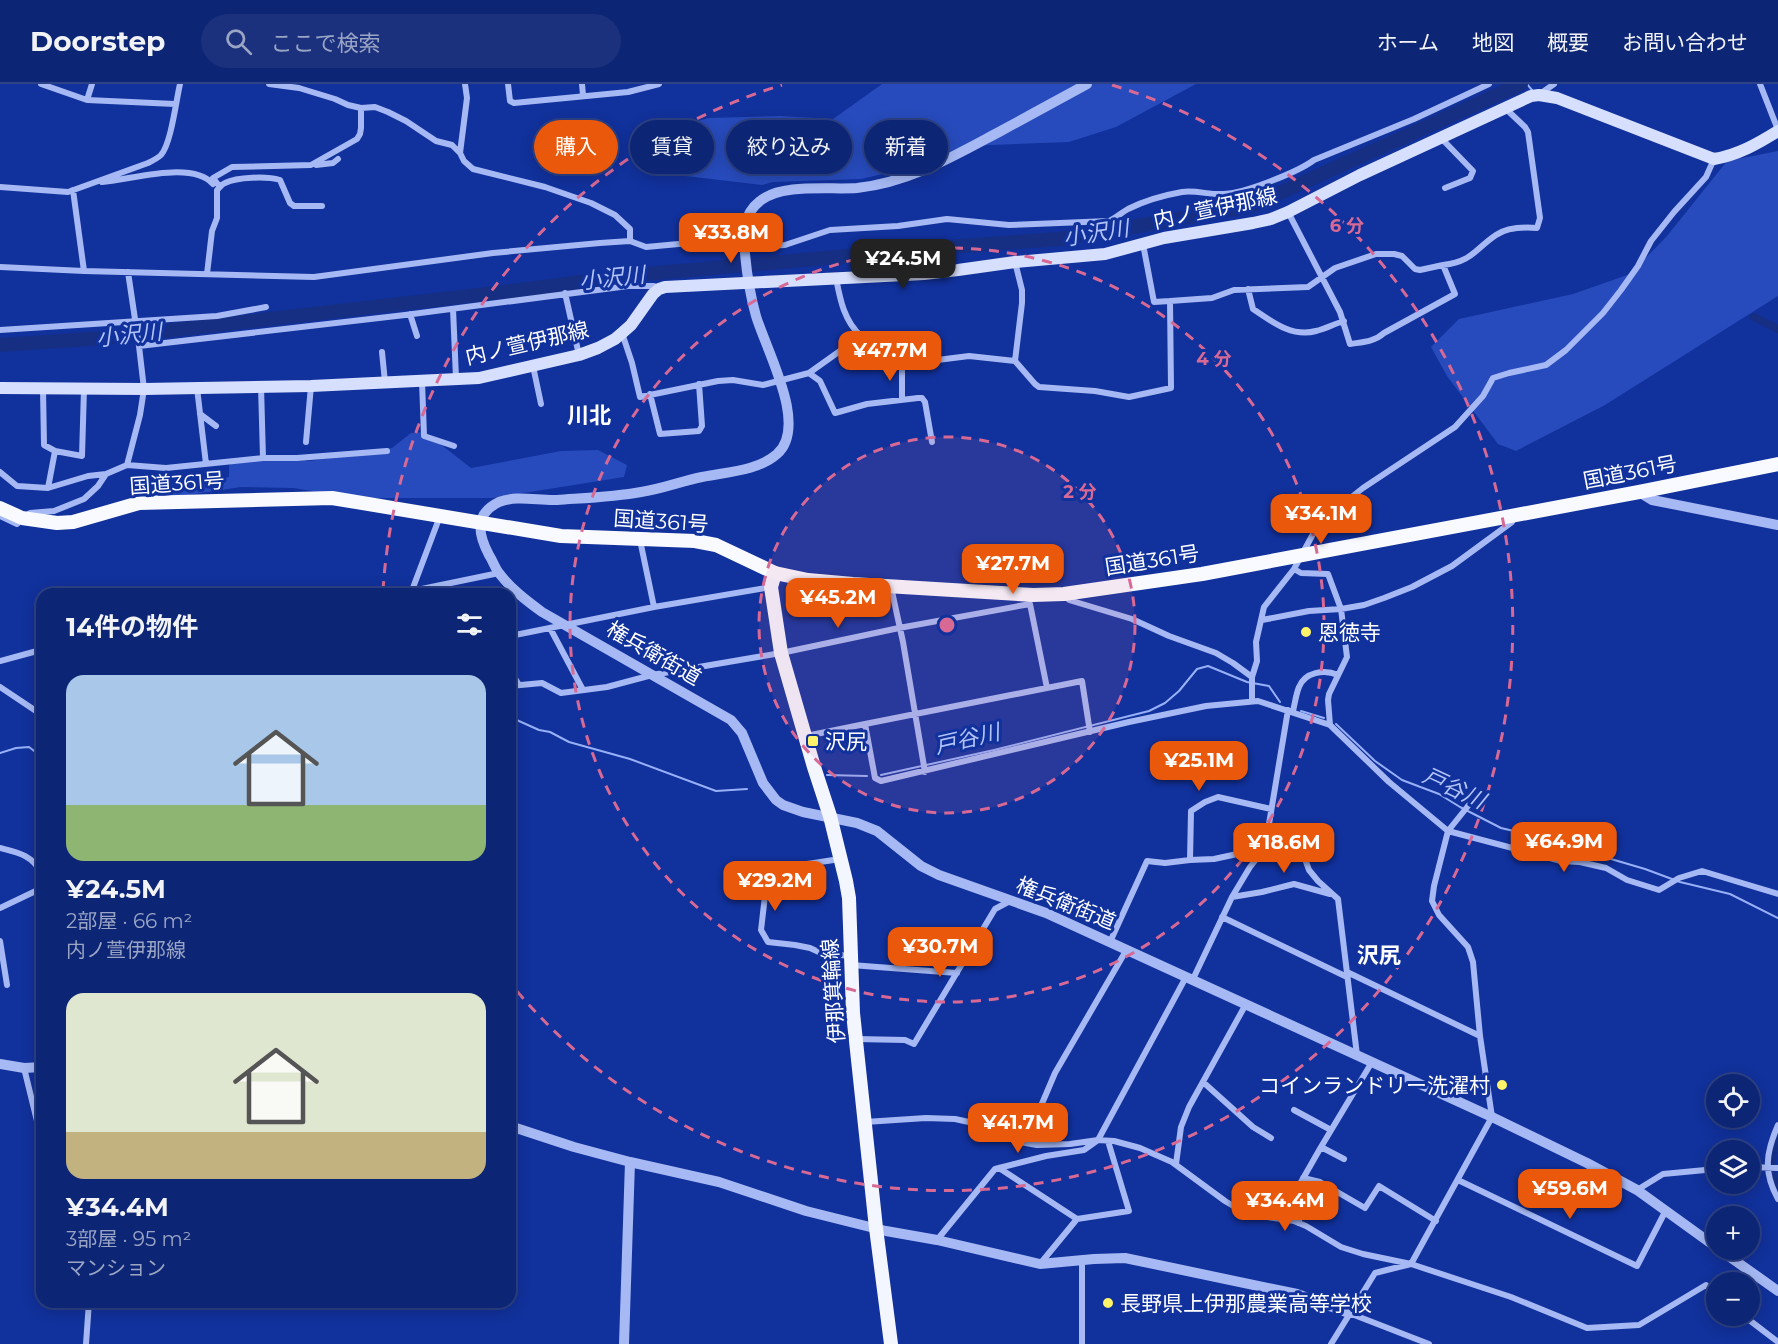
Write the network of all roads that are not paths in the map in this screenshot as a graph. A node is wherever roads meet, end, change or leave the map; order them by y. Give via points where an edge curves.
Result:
1 (41, 84) edge
2 (92, 84) edge
3 (180, 84) edge
4 (269, 84) edge
5 (465, 84) edge
6 (508, 84) edge
7 (582, 84) edge
8 (659, 84) edge
9 (1087, 84) edge
10 (1489, 84) edge
11 (1554, 84) edge
12 (1760, 84) edge
13 (583, 95) junction
14 (1539, 95) junction
15 (87, 100) junction
16 (175, 104) junction
17 (361, 108) junction
18 (1505, 108) junction
19 (1778, 131) edge
20 (1441, 138) junction
21 (460, 153) junction
22 (338, 159) dead end
23 (1714, 159) junction
24 (311, 165) junction
25 (97, 182) junction
26 (0, 187) edge
27 (1445, 188) dead end
28 (219, 189) junction
29 (73, 190) junction
30 (322, 206) dead end
31 (1288, 212) junction
32 (630, 241) junction
33 (744, 243) junction
34 (1143, 244) junction
35 (1015, 262) junction
36 (1443, 265) junction
37 (0, 267) edge
38 (84, 271) junction
39 (128, 272) junction
40 (207, 274) junction
41 (1322, 277) junction
42 (836, 278) junction
43 (747, 280) junction
44 (658, 289) junction
45 (1248, 289) junction
46 (565, 293) junction
47 (1170, 301) junction
48 (266, 307) dead end
49 (453, 309) junction
50 (410, 315) junction
51 (135, 320) junction
52 (1344, 321) junction
53 (0, 330) edge
54 (622, 333) junction
55 (417, 336) dead end
56 (861, 336) junction
57 (139, 345) junction
58 (382, 352) dead end
59 (579, 355) junction
60 (1015, 361) junction
61 (902, 364) junction
62 (533, 366) junction
63 (809, 373) junction
64 (456, 378) junction
65 (422, 380) junction
66 (780, 380) junction
67 (385, 383) junction
68 (699, 384) junction
69 (261, 386) junction
70 (311, 386) junction
71 (0, 388) edge
72 (197, 388) junction
73 (43, 389) junction
74 (84, 389) junction
75 (144, 389) junction
76 (650, 394) junction
77 (902, 399) junction
78 (541, 404) dead end
79 (200, 414) junction
80 (216, 426) dead end
81 (306, 442) dead end
82 (932, 442) dead end
83 (454, 446) dead end
84 (55, 451) junction
85 (387, 451) dead end
86 (263, 458) junction
87 (206, 464) junction
88 (1778, 464) edge
89 (128, 465) junction
90 (0, 472) edge
91 (106, 474) junction
92 (48, 488) junction
93 (1639, 492) junction
94 (0, 508) edge
95 (440, 515) junction
96 (1515, 515) junction
97 (0, 516) edge
98 (22, 518) junction
99 (480, 522) junction
100 (1778, 525) edge
101 (640, 540) junction
102 (1301, 555) junction
103 (1294, 569) junction
104 (499, 573) junction
105 (775, 573) junction
106 (891, 586) junction
107 (771, 587) junction
108 (413, 588) edge
109 (430, 588) edge
110 (513, 588) edge
111 (516, 591) edge
112 (1064, 594) junction
113 (1031, 600) junction
114 (654, 607) junction
115 (1341, 609) junction
116 (1262, 620) junction
117 (566, 625) junction
118 (550, 628) junction
119 (899, 628) junction
120 (516, 635) edge
121 (36, 651) edge
122 (781, 653) junction
123 (0, 661) edge
124 (651, 675) junction
125 (1338, 675) junction
126 (1252, 678) junction
127 (516, 680) edge
128 (516, 685) edge
129 (519, 685) junction
130 (0, 687) edge
131 (1047, 688) junction
132 (583, 690) junction
133 (1252, 700) junction
134 (1290, 710) junction
135 (36, 711) edge
136 (915, 714) junction
137 (865, 724) junction
138 (1330, 725) junction
139 (1089, 729) junction
140 (805, 736) junction
141 (924, 768) junction
142 (1472, 801) dead end
143 (1271, 809) junction
144 (830, 816) junction
145 (1449, 831) junction
146 (0, 848) edge
147 (1265, 848) junction
148 (841, 859) junction
149 (1190, 860) junction
150 (36, 863) edge
151 (36, 891) edge
152 (1778, 894) edge
153 (1333, 895) junction
154 (1232, 897) junction
155 (1010, 901) junction
156 (0, 908) edge
157 (1222, 917) junction
158 (0, 941) edge
159 (1110, 942) junction
160 (1127, 949) junction
161 (850, 960) junction
162 (957, 973) junction
163 (1347, 975) junction
164 (1189, 978) junction
165 (5, 982) edge
166 (1246, 1004) junction
167 (1480, 1036) junction
168 (856, 1039) junction
169 (1357, 1055) junction
170 (1372, 1062) junction
171 (0, 1064) edge
172 (36, 1067) edge
173 (24, 1068) junction
174 (1203, 1082) junction
175 (1294, 1110) dead end
176 (36, 1116) edge
177 (1492, 1117) junction
178 (865, 1122) junction
179 (1778, 1125) edge
180 (516, 1128) edge
181 (1331, 1131) junction
182 (1271, 1138) dead end
183 (1098, 1140) junction
184 (1108, 1141) junction
185 (1028, 1143) junction
186 (1321, 1147) junction
187 (1344, 1159) dead end
188 (630, 1161) junction
189 (1176, 1164) junction
190 (999, 1168) junction
191 (1760, 1168) edge
192 (1767, 1168) junction
193 (1778, 1168) edge
194 (1706, 1170) edge
195 (1303, 1178) junction
196 (1458, 1180) junction
197 (1637, 1190) junction
198 (1778, 1198) edge
199 (1666, 1210) junction
200 (1077, 1219) junction
201 (1436, 1221) junction
202 (1299, 1223) junction
203 (876, 1228) junction
204 (937, 1240) junction
205 (1706, 1240) edge
206 (1082, 1260) junction
207 (1734, 1260) edge
208 (1040, 1263) junction
209 (1411, 1264) junction
210 (1706, 1285) edge
211 (1777, 1292) edge
212 (89, 1308) edge
213 (1349, 1313) junction
214 (1757, 1326) edge
215 (1778, 1342) edge
216 (86, 1344) edge
217 (624, 1344) edge
218 (891, 1344) edge
219 (1082, 1344) edge
220 (1330, 1344) edge
221 (1429, 1344) edge

1 - 15 street
2 - 15 street
3 - 16 street
4 - 17 street via 299,88
5 - 21 street via 467,98
6 - 13 street via 514,104
7 - 13 street
8 - 13 street via 628,92
9 - 33 street via 938,165 909,176 858,188 781,191 761,200 744,221
10 - 33 street via 1258,185 1228,194 1173,194 1132,208 1109,221 1009,225 947,219 830,230 785,245
11 - 14 street
12 - 19 street
14 - 18 main road, 内ノ萱伊那線
14 - 23 main road via 1557,98
15 - 16 street
16 - 25 street via 166,148 160,156
17 - 21 street via 375,107 406,120
17 - 24 street via 357,139
18 - 20 main road, 内ノ萱伊那線
18 - 36 street via 1528,132 1540,218 1538,228 1524,227 1497,234 1471,256
19 - 23 main road via 1749,149
20 - 27 street via 1473,171 1470,178
20 - 31 main road, 内ノ萱伊那線
21 - 32 street via 473,169 545,187 615,214 630,229
22 - 24 street
23 - 102 street via 1706,177 1651,241 1621,290 1566,350 1546,365 1493,378 1483,396 1455,427 1363,488 1319,523
24 - 28 street via 232,167 213,178
25 - 28 street via 188,172
25 - 29 street
26 - 29 street
28 - 30 street via 225,183 239,180 272,178 280,180 294,206
28 - 40 street
29 - 38 street
31 - 34 main road, 内ノ萱伊那線 via 1253,223
31 - 41 street
32 - 33 street via 646,248
32 - 40 street via 494,253 314,277
33 - 43 street
34 - 35 main road, 内ノ萱伊那線 via 1106,254
34 - 47 street via 1154,302
35 - 42 main road, 内ノ萱伊那線 via 924,274
35 - 60 street via 1022,296
36 - 41 street via 1420,270 1402,256 1376,254 1342,264
36 - 52 street via 1455,294 1379,338 1350,344
37 - 38 street
38 - 39 street
39 - 40 street
39 - 51 street
41 - 45 street via 1308,287
41 - 52 street
42 - 43 main road, 内ノ萱伊那線
42 - 56 street via 843,310
43 - 44 main road, 内ノ萱伊那線
43 - 66 street
44 - 46 street via 628,286
44 - 54 main road, 内ノ萱伊那線
45 - 47 street via 1204,299
45 - 52 street via 1253,309 1281,328 1314,332
46 - 49 street
46 - 59 street
47 - 60 street via 1171,388 1129,397 1039,387
48 - 51 street via 217,316
49 - 50 street
49 - 64 street
50 - 55 street
50 - 57 street
51 - 53 street
51 - 57 street
54 - 59 main road, 内ノ萱伊那線
54 - 76 street via 640,397
56 - 61 street via 894,363
56 - 63 street
57 - 75 street
58 - 67 street
59 - 62 main road, 内ノ萱伊那線
60 - 61 street via 969,356
61 - 77 street
62 - 64 main road, 内ノ萱伊那線 via 479,378
62 - 78 street
63 - 66 street
63 - 77 street via 820,381 835,413
64 - 65 main road, 内ノ萱伊那線
65 - 67 main road, 内ノ萱伊那線
65 - 83 street via 424,436
66 - 68 street via 763,385 733,380
66 - 99 street via 789,435 781,450 767,461 642,492 501,501
67 - 70 main road, 内ノ萱伊那線
68 - 76 street
68 - 76 street via 699,431 660,434
69 - 70 main road, 内ノ萱伊那線
69 - 72 main road, 内ノ萱伊那線
69 - 86 street
70 - 81 street
71 - 73 main road, 内ノ萱伊那線
72 - 75 main road, 内ノ萱伊那線
72 - 79 street
73 - 74 main road, 内ノ萱伊那線
73 - 84 street via 44,445
74 - 75 main road, 内ノ萱伊那線
74 - 84 street via 82,456
75 - 89 street
77 - 82 street via 922,398 925,402
79 - 80 street
79 - 87 street
84 - 92 street
85 - 86 street
86 - 87 street
87 - 89 street via 166,468
88 - 93 highway, 国道361号
89 - 91 street
90 - 92 street via 17,486
91 - 92 street
91 - 98 street via 84,499
93 - 96 highway, 国道361号
93 - 100 street via 1652,500
94 - 98 highway, 国道361号
95 - 98 highway, 国道361号 via 332,498 308,498 139,502 73,522
95 - 99 highway, 国道361号
95 - 108 street
96 - 102 highway, 国道361号
96 - 115 street via 1512,522 1452,566 1384,598
97 - 98 street via 17,524
99 - 101 highway, 国道361号 via 561,536
99 - 104 street, 権兵衛街道 via 480,534
101 - 105 highway, 国道361号 via 686,540 716,545
101 - 114 street
102 - 103 street
102 - 112 highway, 国道361号
103 - 115 street via 1328,574
103 - 116 street via 1264,607
104 - 109 street
104 - 110 street, 権兵衛街道
105 - 106 highway, 国道361号 via 808,580
105 - 107 main road, 伊那箕輪線
106 - 113 highway, 国道361号
106 - 119 street
107 - 114 street
107 - 122 main road, 伊那箕輪線
111 - 117 street, 権兵衛街道
112 - 113 highway, 国道361号
112 - 126 street via 1069,600 1132,619 1216,653
113 - 119 street
113 - 131 street
114 - 117 street
115 - 116 street
115 - 125 street via 1347,657
116 - 126 street
117 - 118 street
117 - 124 street, 権兵衛街道
118 - 120 street
118 - 132 street
119 - 122 street
119 - 136 street
121 - 123 street
122 - 124 street
122 - 140 main road, 伊那箕輪線
124 - 132 street
124 - 144 street, 権兵衛街道 via 731,720 742,733 763,783 776,800 803,812
125 - 134 street via 1317,672 1303,680
125 - 138 street via 1328,700
126 - 133 street
127 - 129 street
128 - 129 street
129 - 132 street via 542,683 561,693
130 - 135 street
131 - 136 street
131 - 139 street via 1082,681
133 - 134 street
133 - 139 street
134 - 138 street
134 - 143 street
136 - 137 street
136 - 141 street
137 - 140 street
137 - 141 street via 875,778 881,781
138 - 145 street via 1389,782
139 - 141 street
140 - 144 main road, 伊那箕輪線
142 - 145 street
143 - 147 street
143 - 149 street via 1218,797 1205,802 1191,811
144 - 148 main road, 伊那箕輪線
144 - 155 street, 権兵衛街道 via 877,831 921,866 939,875
145 - 152 street via 1561,861 1606,868 1627,880 1659,890 1702,871
145 - 167 street via 1432,901 1471,954
146 - 150 street via 24,854
147 - 149 street via 1214,860
147 - 153 street via 1296,852
147 - 154 street
148 - 161 main road, 伊那箕輪線 via 849,898
148 - 161 street via 768,870 761,930 768,942 810,948
149 - 159 street via 1147,861
151 - 156 street
153 - 154 street via 1294,884
153 - 163 street via 1338,899
154 - 157 street
155 - 159 street, 権兵衛街道
155 - 162 street via 995,909
157 - 163 street
157 - 164 street
158 - 165 street
159 - 160 street, 権兵衛街道
160 - 164 street, 権兵衛街道
160 - 185 street via 1055,1072
161 - 162 street
161 - 168 main road, 伊那箕輪線
162 - 168 street via 914,1044 904,1040
163 - 167 street
163 - 169 street
164 - 166 street, 権兵衛街道
164 - 183 street
166 - 169 street, 権兵衛街道
166 - 174 street
167 - 177 street
168 - 178 main road, 伊那箕輪線
169 - 170 street, 権兵衛街道
170 - 177 street, 権兵衛街道
170 - 181 street
171 - 173 street
172 - 173 street
173 - 176 street
174 - 182 street
174 - 189 street via 1181,1127
175 - 181 street
177 - 196 street
177 - 197 street, 権兵衛街道
178 - 185 street via 955,1119
178 - 203 main road, 伊那箕輪線
179 - 192 street via 1769,1146
180 - 188 street
181 - 186 street
183 - 184 street
183 - 185 street
183 - 190 street via 1084,1150
184 - 189 street via 1140,1148
184 - 200 street via 1129,1211
186 - 187 street
186 - 195 street
188 - 203 street via 719,1182
188 - 217 street
189 - 202 street via 1240,1210
190 - 200 street
190 - 204 street
191 - 192 street
192 - 193 street
192 - 198 street
194 - 197 street via 1663,1174
195 - 201 street via 1320,1182 1365,1208 1380,1186
195 - 202 street
196 - 199 street via 1636,1266
196 - 201 street
197 - 199 street, 権兵衛街道
199 - 205 street, 権兵衛街道
200 - 208 street
201 - 209 street
202 - 209 street via 1341,1248
203 - 204 street
203 - 218 main road, 伊那箕輪線
204 - 208 street
206 - 208 street
206 - 213 street via 1125,1258 1297,1294
206 - 219 street
207 - 211 street
209 - 210 street via 1511,1297 1587,1328 1640,1325
209 - 213 street via 1375,1273
212 - 216 street
213 - 220 street
213 - 221 street
214 - 215 street

